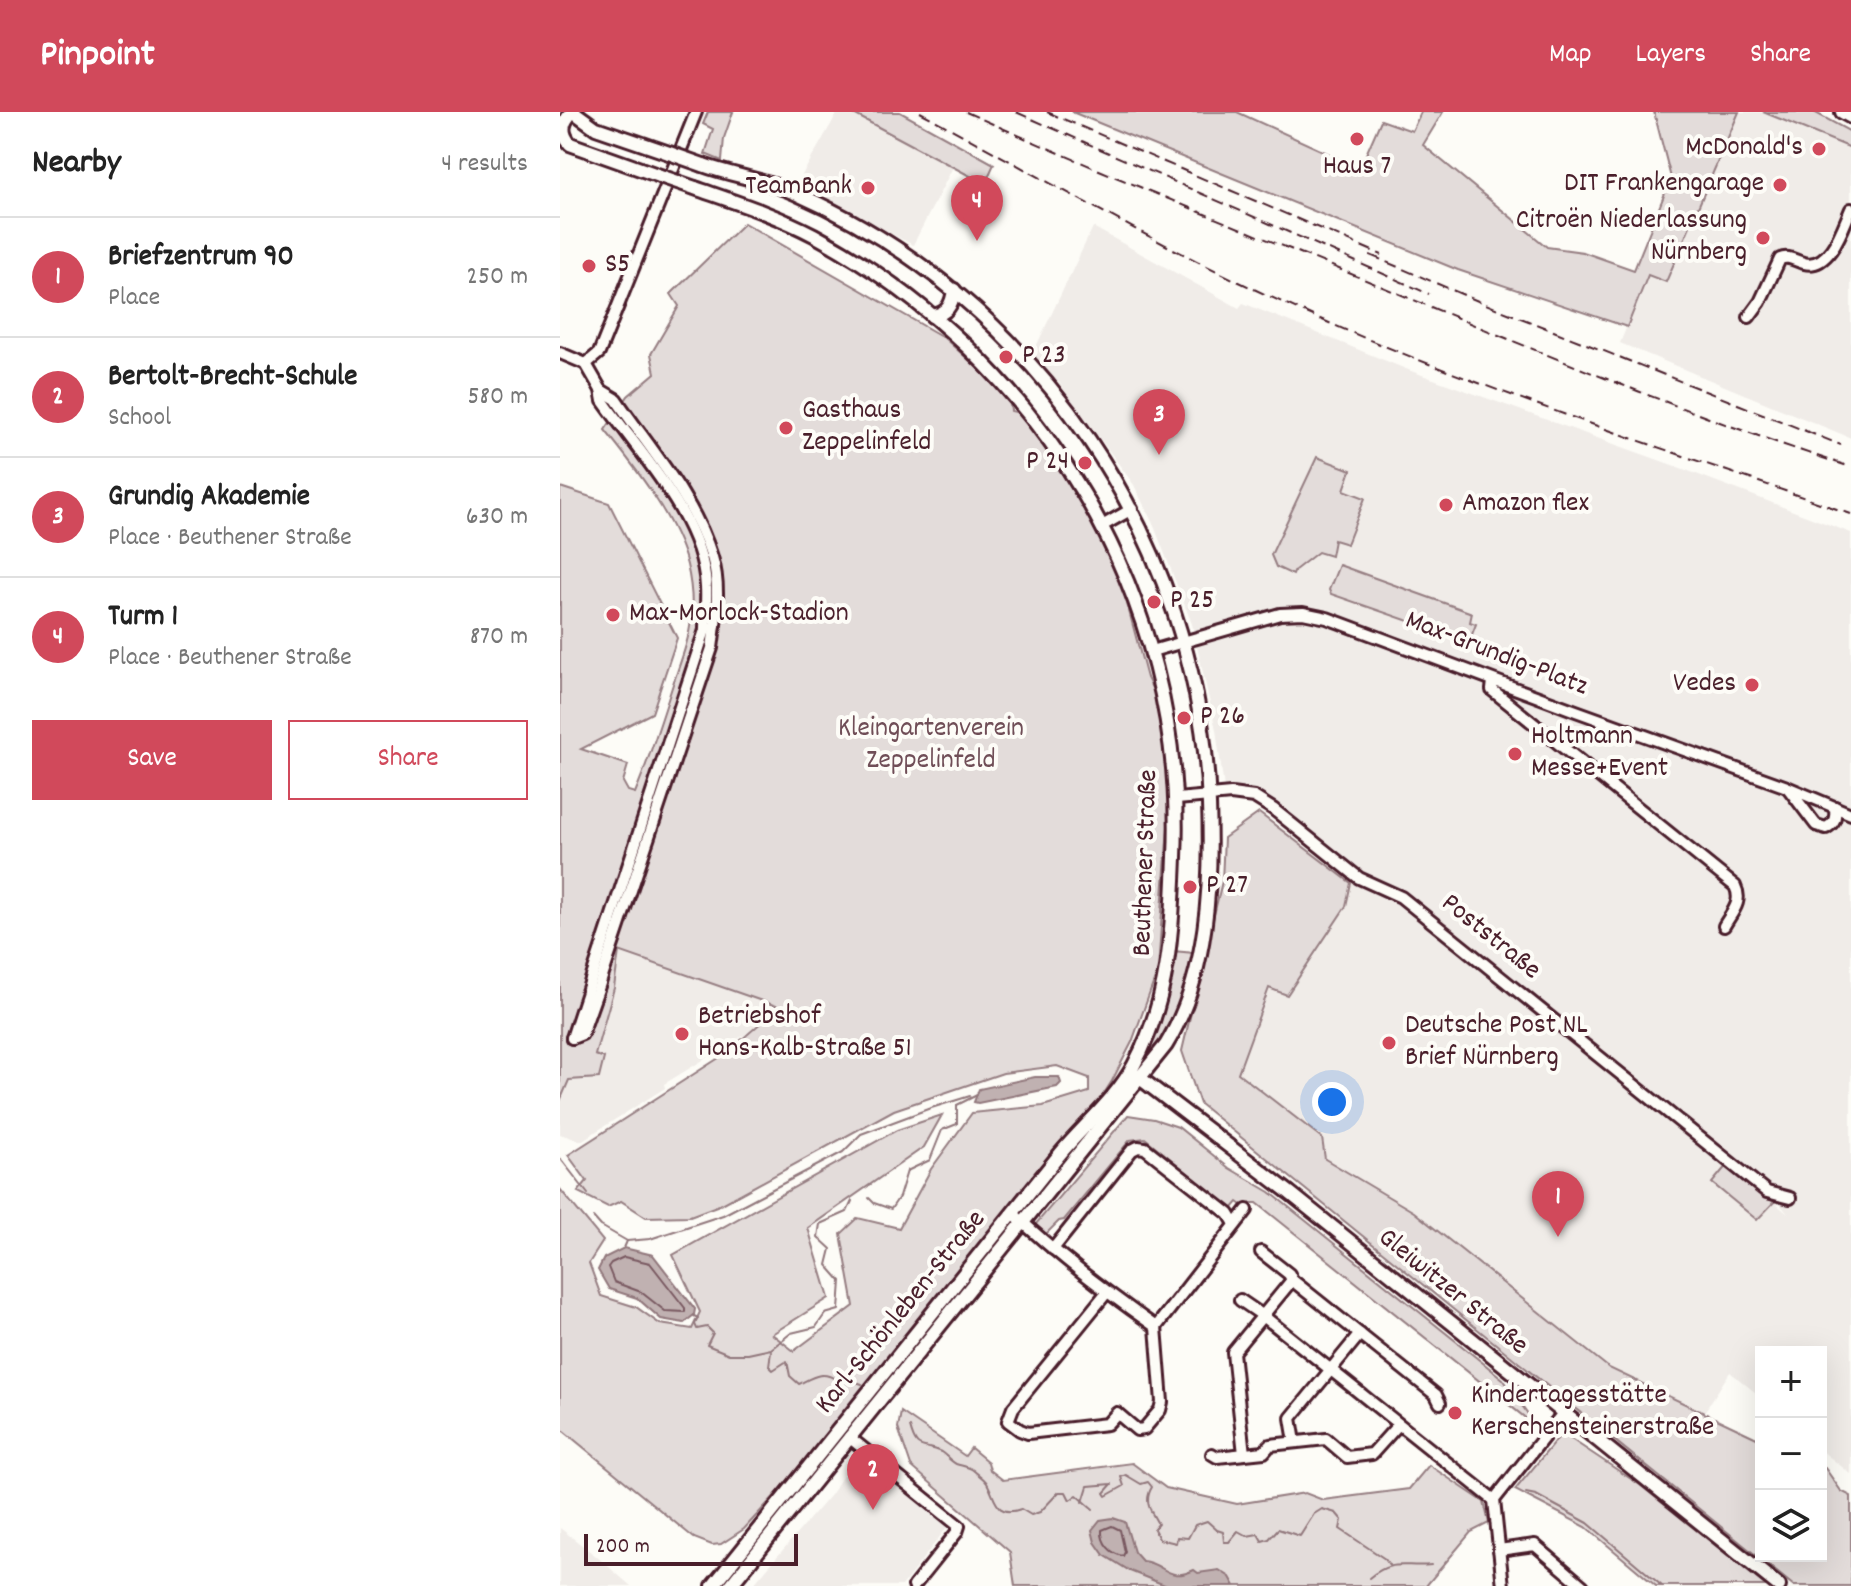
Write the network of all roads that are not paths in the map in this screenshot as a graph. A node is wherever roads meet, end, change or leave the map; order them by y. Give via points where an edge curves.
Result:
1 (573, 112) edge
2 (696, 112) edge
3 (1842, 112) edge
4 (1851, 117) edge
5 (563, 143) edge
6 (1851, 209) edge
7 (954, 290) junction
8 (932, 316) junction
9 (1749, 317) dead end
10 (560, 353) edge
11 (586, 364) junction
12 (1132, 509) junction
13 (1102, 526) junction
14 (1184, 641) junction
15 (1152, 651) junction
16 (1493, 681) junction
17 (1522, 691) junction
18 (1515, 709) junction
19 (662, 780) junction
20 (1787, 787) junction
21 (1209, 796) junction
22 (1177, 799) junction
23 (1843, 811) edge
24 (1724, 926) dead end
25 (1135, 1075) junction
26 (1790, 1198) dead end
27 (1247, 1210) dead end
28 (1018, 1217) junction
29 (1235, 1224) junction
30 (1053, 1249) junction
31 (1261, 1252) dead end
32 (1292, 1280) junction
33 (1107, 1292) junction
34 (1240, 1300) dead end
35 (1262, 1315) junction
36 (1156, 1327) junction
37 (1360, 1334) junction
38 (1331, 1369) junction
39 (1440, 1403) dead end
40 (1563, 1413) junction
41 (843, 1424) junction
42 (1398, 1425) junction
43 (849, 1437) junction
44 (1295, 1442) junction
45 (1212, 1454) dead end
46 (1244, 1454) junction
47 (1494, 1500) junction
48 (1499, 1550) junction
49 (713, 1586) edge
50 (730, 1586) edge
51 (914, 1586) edge
52 (1503, 1586) edge
53 (1583, 1586) edge
54 (1779, 1586) edge

1 - 5 main road, Beuthener Straße via 564,122
1 - 7 main road, Beuthener Straße, bridge via 596,128 782,187 828,208
2 - 11 street via 599,353
3 - 4 main road
5 - 8 main road, Beuthener Straße, bridge via 813,235 885,278
6 - 9 street via 1837,241 1818,262 1780,259
7 - 8 main road via 949,307
7 - 12 main road, Beuthener Straße via 1050,386
8 - 13 main road, Beuthener Straße via 1030,415
10 - 11 street
11 - 19 street via 601,390 616,399 678,498 693,511 713,558 717,609 712,648
12 - 13 street
12 - 14 main road, Beuthener Straße via 1160,569
13 - 15 main road, Beuthener Straße
14 - 15 street
14 - 16 street, Max-Grundig-Platz via 1269,616 1303,613 1344,623
14 - 21 main road, Beuthener Straße via 1201,714
15 - 22 main road, Beuthener Straße via 1169,721
16 - 17 street, Max-Grundig-Platz
16 - 18 street via 1491,689
17 - 18 street
17 - 20 street, Max-Grundig-Platz
18 - 24 street via 1735,886 1739,902
19 - 19 street via 572,1038 582,1034
20 - 23 street, Max-Grundig-Platz
20 - 23 street, Max-Grundig-Platz via 1818,826 1826,828
21 - 22 street, Poststraße
21 - 25 main road, Beuthener Straße via 1208,884 1192,984 1172,1036
21 - 26 street, Poststraße via 1244,795 1264,802 1359,878 1401,897 1767,1192
22 - 25 main road, Beuthener Straße via 1167,973
25 - 28 main road, Karl-Schönleben-Straße
25 - 40 main road, Gleiwitzer Straße
27 - 29 street
28 - 30 street
28 - 41 main road, Karl-Schönleben-Straße
28 - 43 main road, Karl-Schönleben-Straße
29 - 30 street via 1229,1214 1138,1147
29 - 36 street
30 - 33 street
31 - 32 street
32 - 35 street
32 - 37 street
33 - 36 street
33 - 36 street via 1013,1408 1008,1421 1020,1430 1107,1424 1117,1413 1137,1430 1144,1429 1162,1402
34 - 35 street
35 - 38 street
35 - 46 street via 1233,1352
37 - 38 street
37 - 39 street
38 - 42 street
38 - 44 street via 1291,1418
40 - 47 street
40 - 54 main road, Gleiwitzer Straße
41 - 43 main road
41 - 49 main road, Karl-Schönleben-Straße
42 - 44 street via 1372,1454 1347,1457 1326,1439
42 - 47 street
43 - 50 main road, Karl-Schönleben-Straße
43 - 51 street via 959,1526
44 - 46 street
45 - 46 street
47 - 48 street
48 - 52 street
48 - 53 street via 1535,1545

